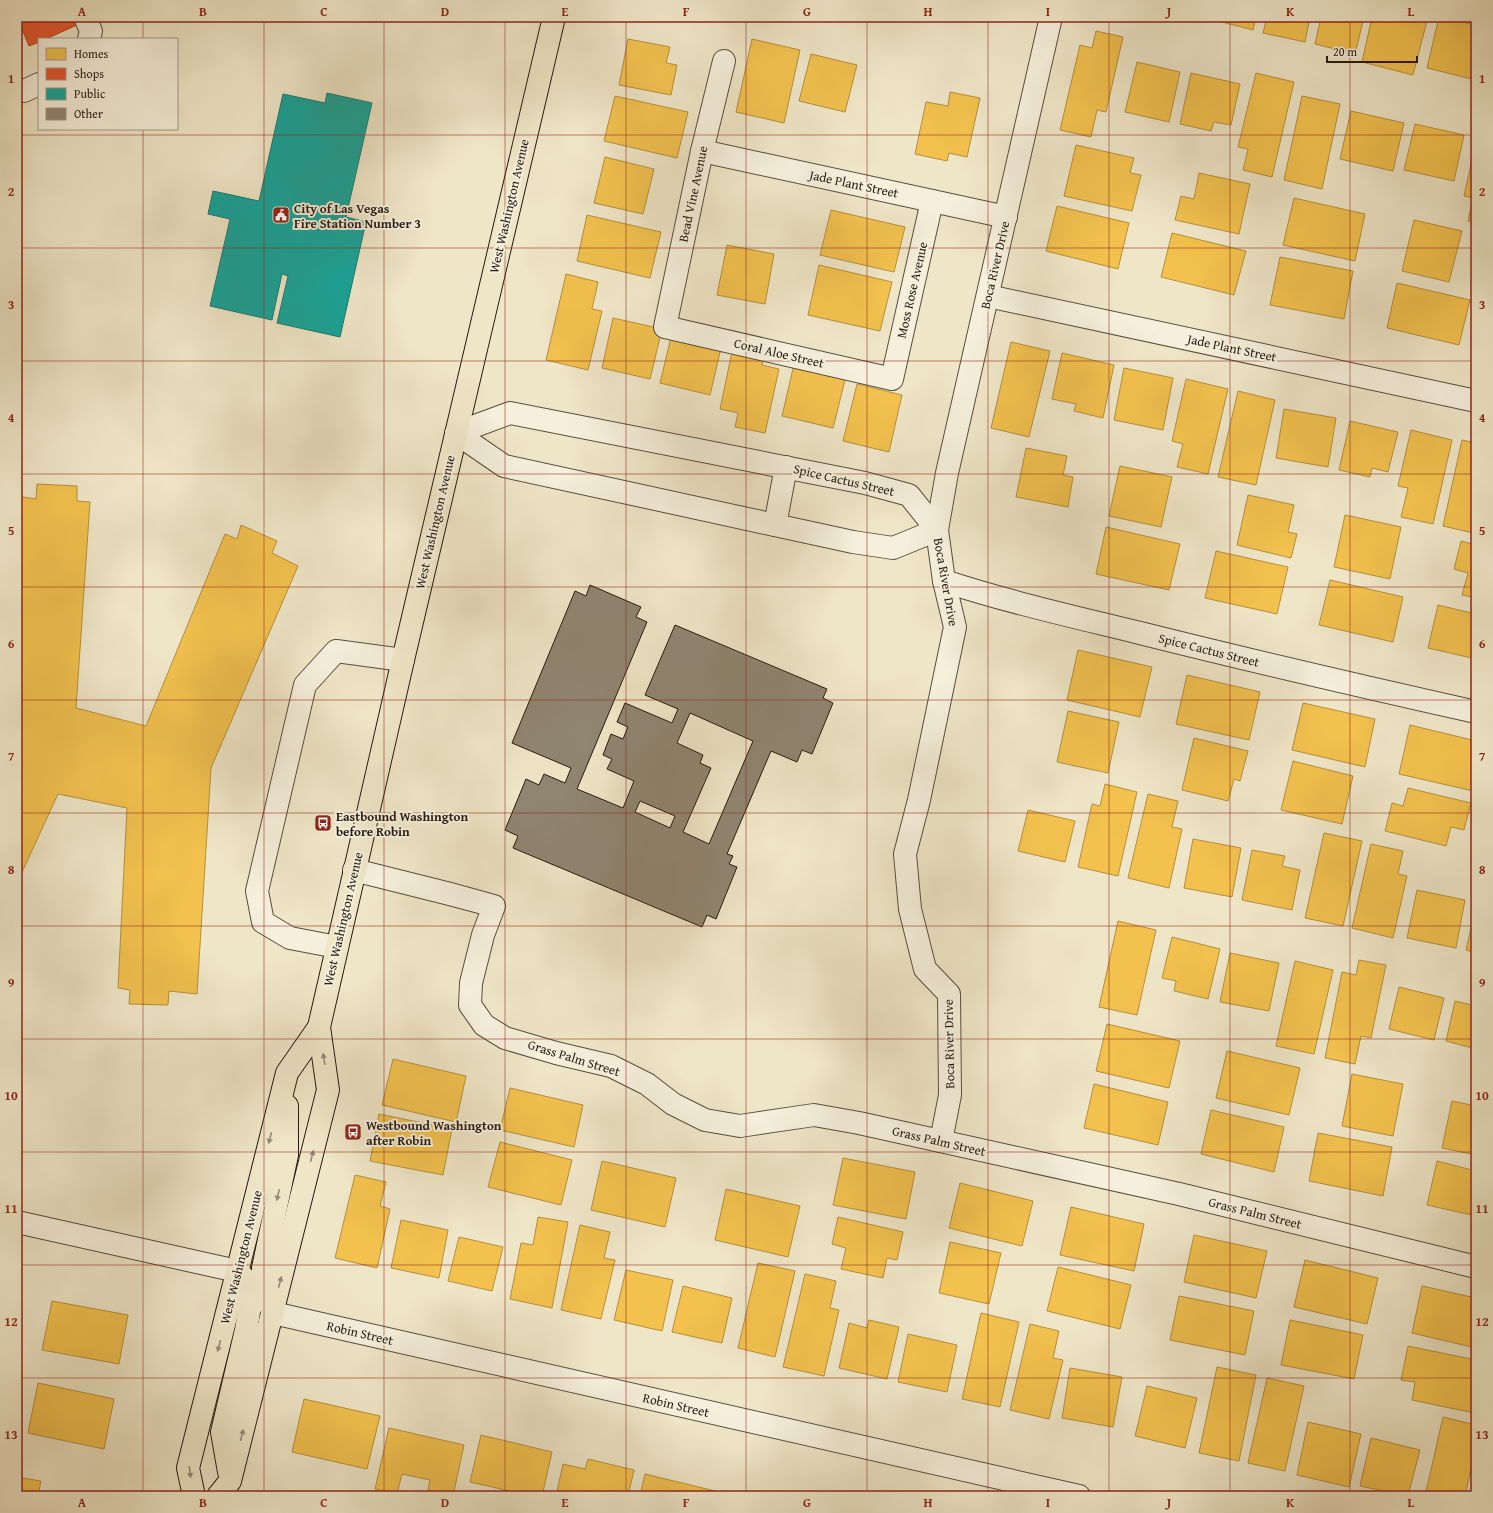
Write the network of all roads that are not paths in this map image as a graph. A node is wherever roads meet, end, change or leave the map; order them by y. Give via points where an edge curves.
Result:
1 (85, 17) edge
2 (554, 17) edge
3 (1051, 17) edge
4 (89, 38) edge
5 (724, 61) dead end
6 (38, 84) edge
7 (17, 90) edge
8 (702, 151) junction
9 (932, 201) junction
10 (1006, 217) junction
11 (988, 296) junction
12 (665, 327) joint
13 (892, 379) joint
14 (1476, 400) edge
15 (456, 433) junction
16 (786, 467) junction
17 (775, 525) junction
18 (937, 530) junction
19 (944, 581) junction
20 (403, 660) junction
21 (1476, 712) edge
22 (354, 870) junction
23 (337, 947) junction
24 (319, 1027) junction
25 (287, 1073) junction
26 (941, 1141) junction
27 (17, 1222) edge
28 (1476, 1267) edge
29 (238, 1271) junction
30 (273, 1314) junction
31 (224, 1488) edge
32 (194, 1496) edge
33 (1079, 1496) edge

1 - 4 street via 91,31
2 - 15 main road, West Washington Avenue
3 - 10 street, Boca River Drive
5 - 8 street, Bead Vine Avenue
6 - 7 street via 24,91
8 - 9 street, Jade Plant Street
8 - 12 street, Bead Vine Avenue
9 - 10 street, Jade Plant Street
9 - 13 street, Moss Rose Avenue
10 - 11 street, Boca River Drive
11 - 14 street, Jade Plant Street
11 - 18 street, Boca River Drive via 947,473
12 - 13 street, Coral Aloe Street
15 - 16 street, Spice Cactus Street via 510,413
15 - 17 street via 504,466
15 - 20 main road, West Washington Avenue
16 - 17 street
16 - 18 street, Spice Cactus Street via 909,495
17 - 18 street via 893,548
18 - 19 street, Boca River Drive
19 - 21 street, Spice Cactus Street via 988,596
19 - 26 street, Boca River Drive via 955,627 919,800 905,854 910,909 924,969 949,994 950,1095
20 - 22 main road, West Washington Avenue
20 - 23 street via 336,651 305,686 256,891 263,922 290,938
22 - 23 main road, West Washington Avenue
22 - 26 street, Grass Palm Street via 494,906 483,935 471,982 470,1005 484,1025 505,1038 611,1066 647,1084 673,1104 705,1120 740,1126 814,1115
23 - 24 main road, West Washington Avenue
24 - 25 main road, West Washington Avenue
30 -> 24 main road, West Washington Avenue via 328,1090
25 -> 29 main road, West Washington Avenue
25 -> 30 main road via 287,1155 262,1268 263,1284
26 - 28 street, Grass Palm Street via 1179,1194
27 - 29 street
29 - 31 main road via 248,1289 250,1306 222,1432
29 -> 32 main road, West Washington Avenue via 188,1468
31 -> 30 main road, West Washington Avenue
30 - 33 street, Robin Street

